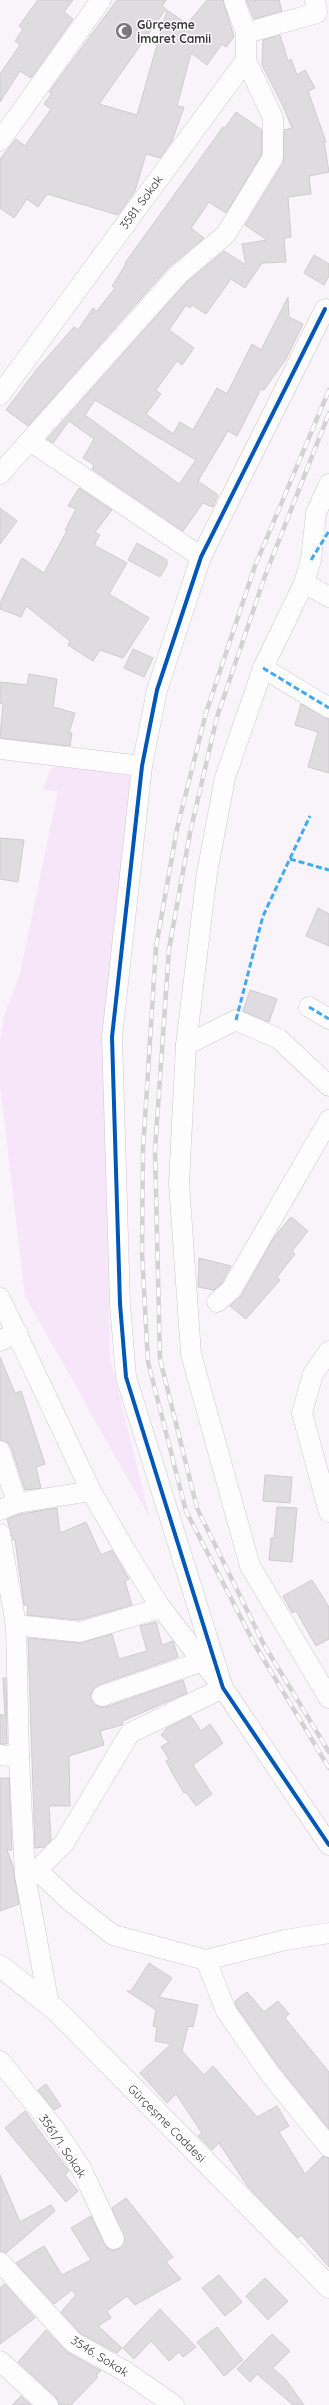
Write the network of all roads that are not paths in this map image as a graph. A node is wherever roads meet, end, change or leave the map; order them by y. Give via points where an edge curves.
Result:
1 (100, 0) edge
2 (234, 0) edge
3 (316, 0) edge
4 (246, 33) junction
5 (246, 60) junction
6 (0, 141) edge
7 (325, 309) dead end
8 (0, 395) edge
9 (30, 440) junction
10 (0, 474) edge
11 (329, 484) edge
12 (329, 531) edge
13 (202, 556) junction
14 (311, 560) junction
15 (304, 583) junction
16 (329, 597) edge
17 (263, 668) junction
18 (329, 708) edge
19 (0, 749) edge
20 (142, 766) junction
21 (309, 1007) dead end
22 (329, 1019) edge
23 (186, 1045) junction
24 (329, 1086) edge
25 (329, 1120) edge
26 (0, 1298) edge
27 (217, 1302) dead end
28 (9, 1337) edge
29 (329, 1352) edge
30 (0, 1451) edge
31 (92, 1491) junction
32 (8, 1507) edge
33 (329, 1512) edge
34 (0, 1534) edge
35 (161, 1608) junction
36 (16, 1625) junction
37 (203, 1661) junction
38 (223, 1688) junction
39 (102, 1696) dead end
40 (329, 1698) edge
41 (9, 1756) edge
42 (329, 1845) edge
43 (31, 1872) junction
44 (329, 1933) edge
45 (206, 1960) junction
46 (0, 1966) edge
47 (49, 2005) junction
48 (0, 2060) edge
49 (329, 2147) edge
50 (114, 2239) dead end
51 (0, 2262) edge
52 (329, 2286) edge
53 (0, 2361) edge
54 (48, 2405) edge
55 (174, 2405) edge

1 - 6 street
2 - 4 street
3 - 4 street via 317,13
4 - 5 street
5 - 8 street, 3581. Sokak
5 - 9 street via 272,118 273,157 226,234 178,275
7 - 13 street
9 - 10 street
9 - 13 street
11 - 14 street via 316,513
12 - 14 street
13 - 20 street via 158,690
14 - 15 street
15 - 16 street
15 - 17 street
17 - 18 street
17 - 23 street via 225,778 207,873
19 - 20 street
20 - 38 street via 112,1037 126,1377
21 - 22 street
23 - 24 street via 236,1020 279,1040
23 - 40 street via 179,1182 191,1354 250,1566
25 - 27 street via 231,1290
26 - 28 street
28 - 31 street
29 - 33 street via 313,1374 302,1413
30 - 32 street
31 - 32 street
31 - 35 street
34 - 36 street
35 - 36 street via 80,1632
35 - 37 street
36 - 41 street
37 - 38 street
37 - 39 street
38 - 42 street
38 - 43 street via 130,1734 64,1843
41 - 43 street
43 - 45 street via 113,1935
43 - 47 street
44 - 45 street via 285,1940
45 - 49 street via 226,2011 270,2074
46 - 47 main road, Gürçeşme Caddesi
47 - 52 main road, Gürçeşme Caddesi
48 - 50 street, 3561/1. Sokak via 81,2168
51 - 55 street, 3546. Sokak via 73,2342 123,2370
53 - 54 street

